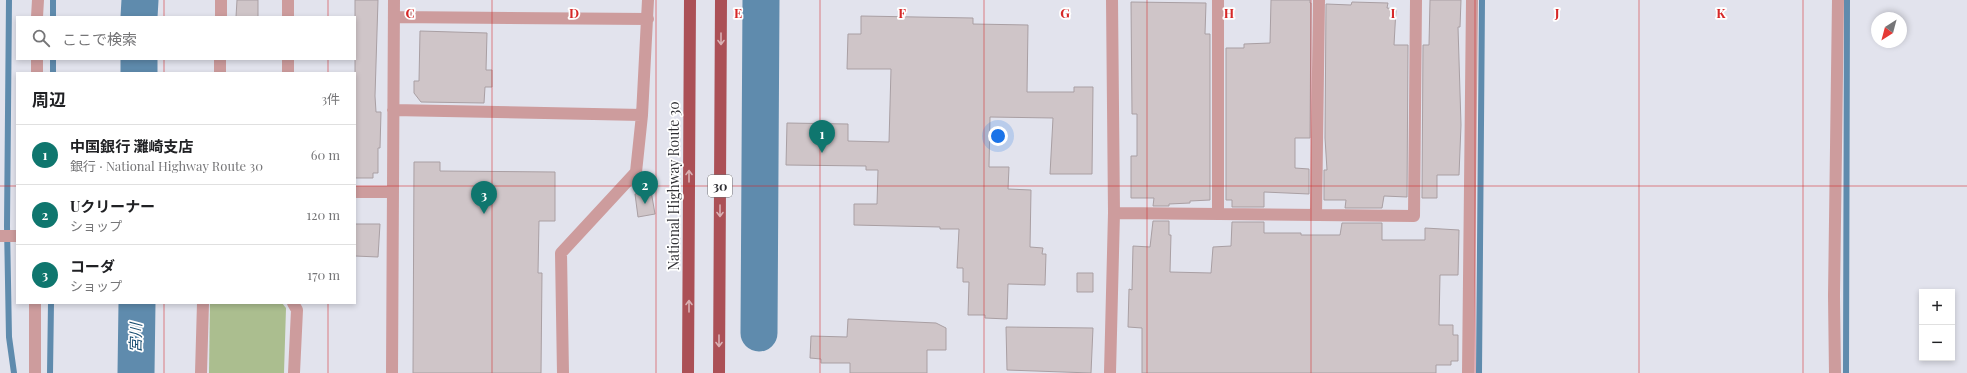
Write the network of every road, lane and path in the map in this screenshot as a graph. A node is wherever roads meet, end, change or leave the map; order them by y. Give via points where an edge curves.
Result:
1 (38, 0) edge
2 (221, 0) edge
3 (288, 0) edge
4 (394, 0) edge
5 (648, 0) edge
6 (690, 0) edge
7 (721, 0) edge
8 (1112, 0) edge
9 (1218, 0) edge
10 (1318, 0) edge
11 (1416, 0) edge
12 (1472, 0) edge
13 (1838, 0) edge
14 (37, 16) edge
15 (221, 16) edge
16 (288, 16) edge
17 (394, 17) junction
18 (648, 19) junction
19 (37, 60) edge
20 (220, 60) edge
21 (288, 60) edge
22 (37, 72) edge
23 (220, 72) edge
24 (288, 72) edge
25 (393, 110) junction
26 (642, 115) junction
27 (356, 192) edge
28 (393, 192) junction
29 (1114, 213) junction
30 (1218, 214) junction
31 (1316, 215) junction
32 (35, 304) edge
33 (203, 304) edge
34 (294, 304) edge
35 (35, 373) edge
36 (201, 373) edge
37 (294, 373) edge
38 (392, 373) edge
39 (563, 373) edge
40 (688, 373) edge
41 (719, 373) edge
42 (1110, 373) edge
43 (1468, 373) edge
44 (1835, 373) edge

1 - 14 street
2 - 15 street
3 - 16 street
4 - 17 street
5 - 18 street
40 -> 6 highway, National Highway Route 30 / 30
7 -> 41 highway, 30
8 - 29 street
9 - 30 street
10 - 31 street
11 - 31 street via 1414,216
12 - 43 street
13 - 44 street
17 - 18 street
17 - 25 street
18 - 26 street
19 - 22 street
20 - 23 street
21 - 24 street
25 - 26 street
25 - 28 street
26 - 39 street via 636,172 561,253
27 - 28 street
28 - 38 street
29 - 30 street
29 - 42 street
30 - 31 street
32 - 35 street
33 - 36 street
34 - 37 street via 297,310

